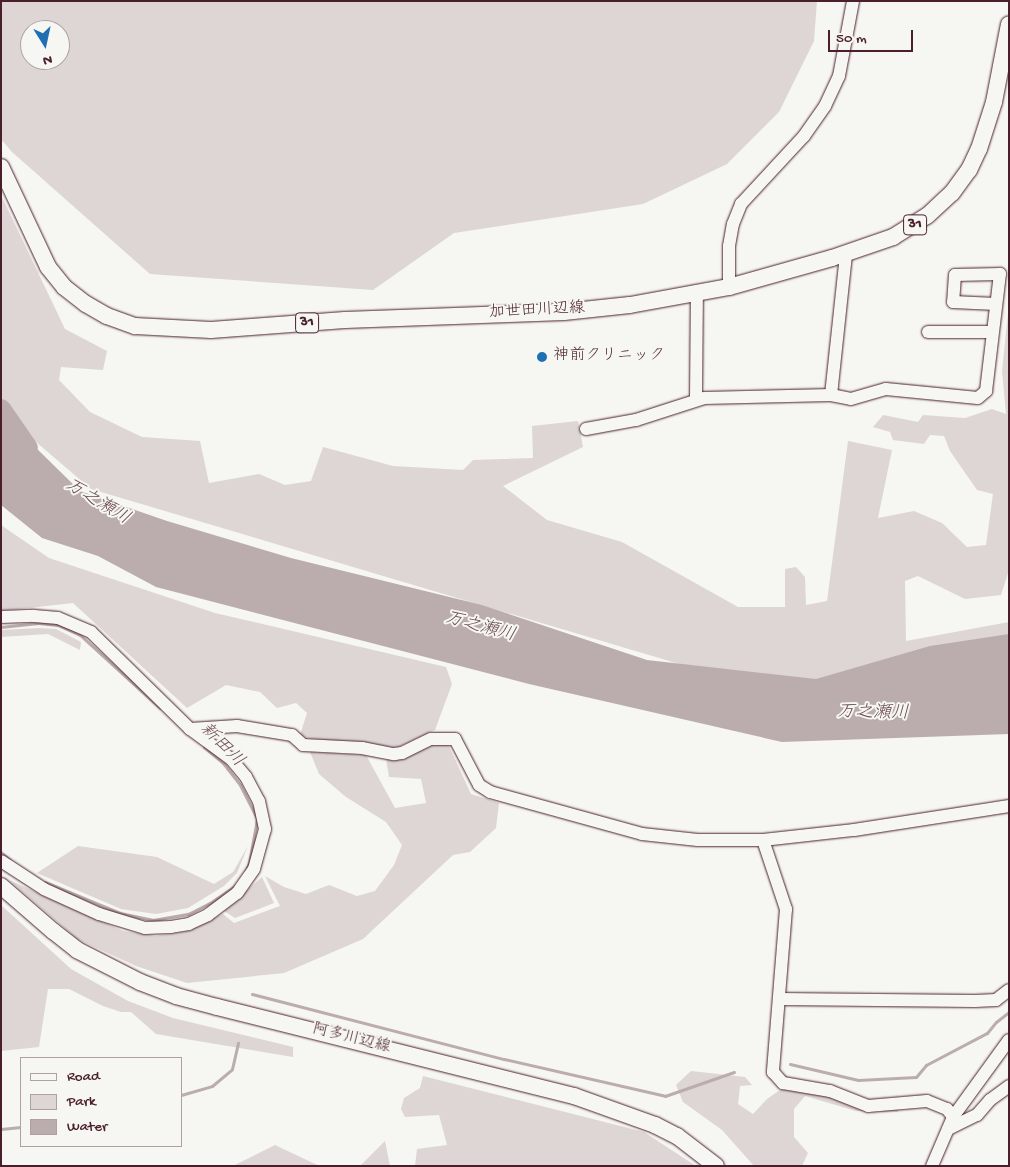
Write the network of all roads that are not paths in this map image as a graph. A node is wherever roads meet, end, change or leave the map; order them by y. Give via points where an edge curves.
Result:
1 (853, 1) edge
2 (1009, 24) edge
3 (1, 167) edge
4 (846, 254) junction
5 (729, 286) junction
6 (697, 294) junction
7 (996, 304) dead end
8 (928, 332) dead end
9 (992, 332) junction
10 (830, 395) junction
11 (696, 399) junction
12 (586, 429) dead end
13 (1, 617) edge
14 (190, 729) junction
15 (1009, 806) edge
16 (763, 840) junction
17 (1, 861) edge
18 (1, 886) edge
19 (1009, 990) edge
20 (779, 999) junction
21 (1009, 1040) edge
22 (1009, 1086) edge
23 (950, 1123) junction
24 (716, 1166) edge
25 (932, 1166) edge

1 - 5 street via 839,76 830,99 804,136 741,204 729,246
2 - 4 main road, 加世田川辺線 / 31 via 986,130 969,170 952,193 927,216 893,237
3 - 6 main road, 加世田川辺線 / 31 via 48,267 64,287 107,316 135,326 211,330 345,320 564,312
4 - 5 main road, 加世田川辺線 / 31
4 - 10 street
5 - 6 main road, 加世田川辺線 / 31
6 - 11 street
7 - 9 street
8 - 9 street
9 - 10 street via 986,392 978,398 886,389 851,399
10 - 11 street
11 - 12 street via 636,420
13 - 14 street via 58,618 91,632
14 - 16 street via 237,726 292,735 303,745 362,748 394,754 430,739 455,739 478,786 490,792 642,834 698,840
14 - 17 street via 231,759 246,778 263,814 264,829 254,869 226,904 189,924 146,928 99,914 44,889
15 - 16 street via 854,830
16 - 20 street via 786,909
18 - 24 main road, 阿多川辺線 via 78,950 140,982 217,1007 574,1096 677,1136
19 - 20 street via 996,1000 974,1001
20 - 23 street via 773,1072 784,1083 830,1091 868,1106 927,1101 946,1109
21 - 23 street
22 - 23 street via 990,1100 977,1116
23 - 25 street

